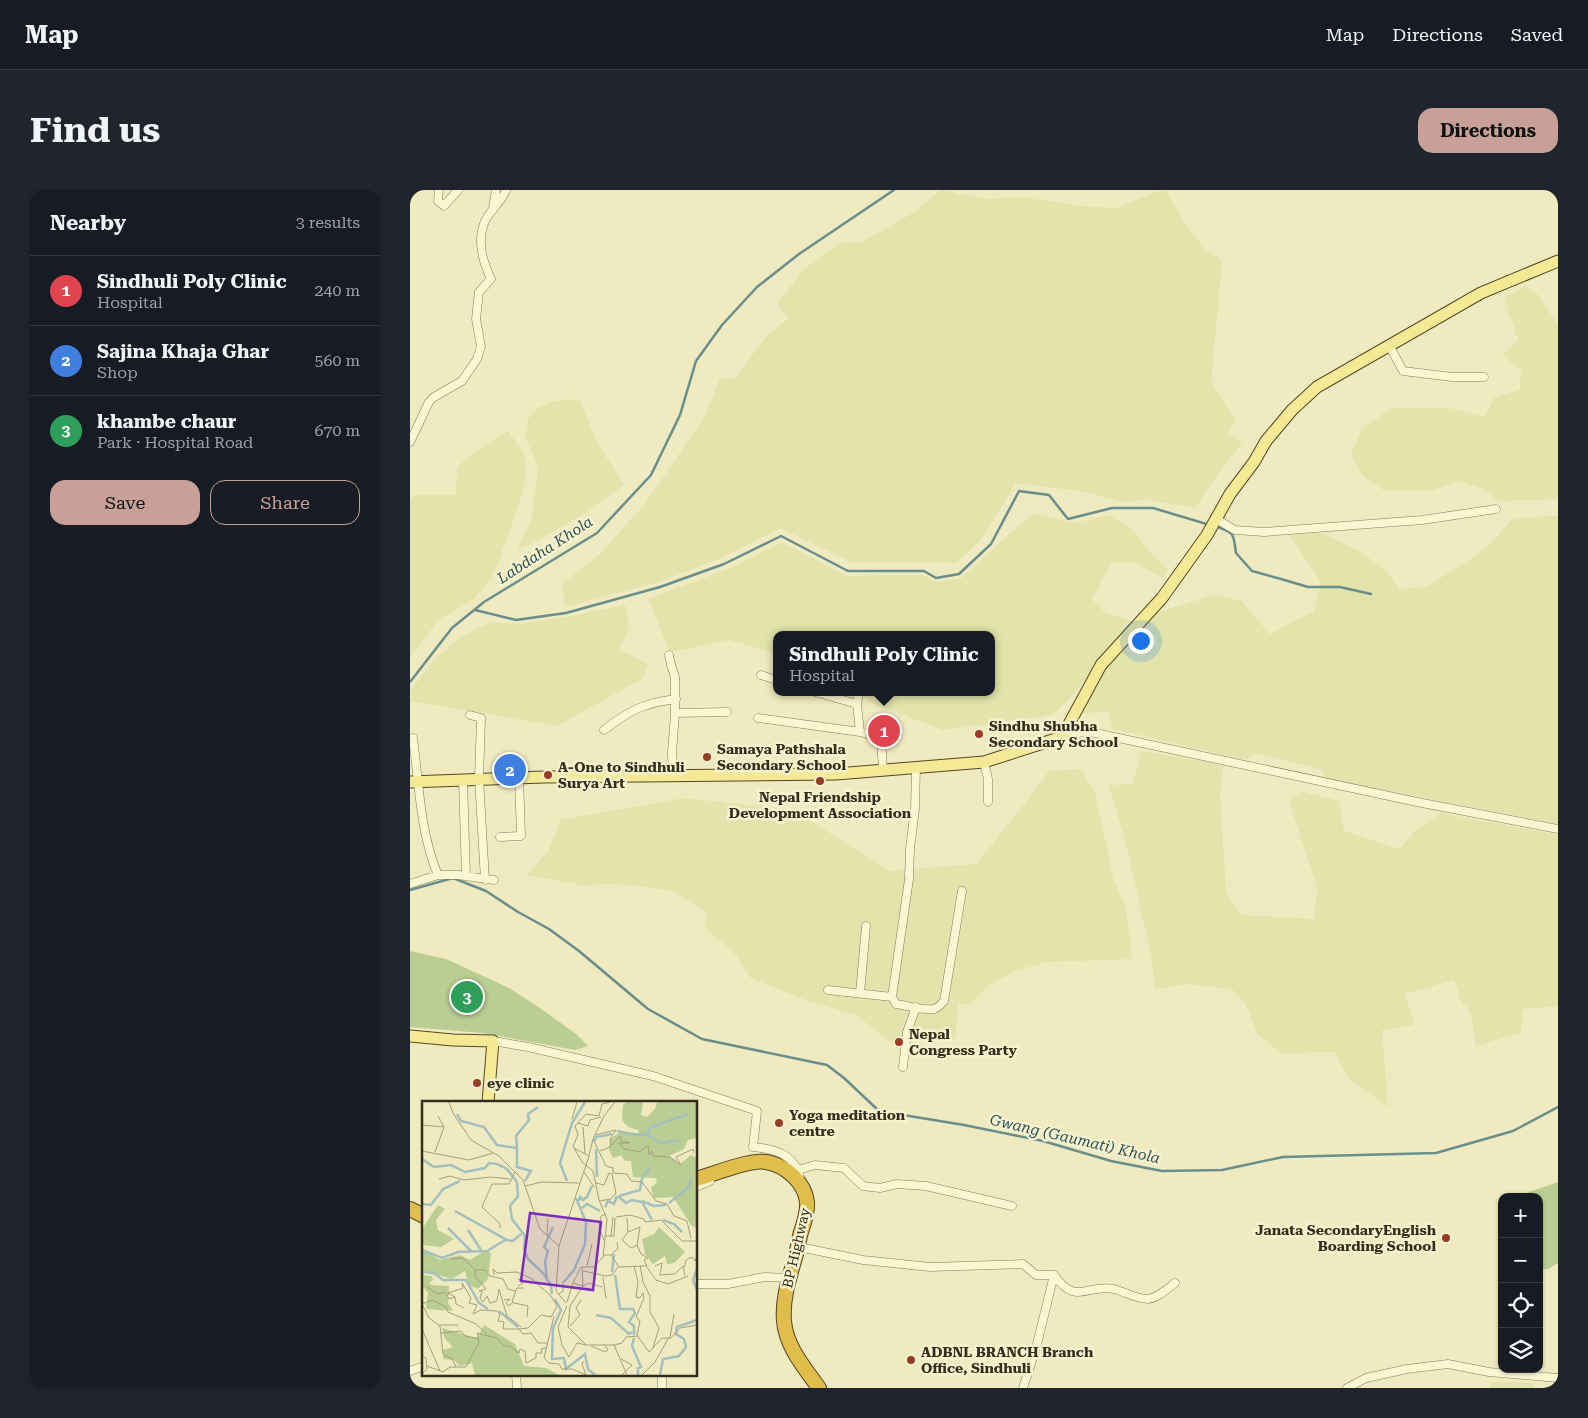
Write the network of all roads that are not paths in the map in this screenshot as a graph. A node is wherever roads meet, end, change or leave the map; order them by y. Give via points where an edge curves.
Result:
1 (439, 190) edge
2 (458, 190) edge
3 (496, 190) edge
4 (506, 190) edge
5 (493, 210) junction
6 (1558, 261) edge
7 (1388, 345) junction
8 (1484, 377) dead end
9 (410, 442) edge
10 (1496, 509) dead end
11 (1216, 519) junction
12 (669, 655) dead end
13 (761, 675) dead end
14 (773, 679) edge
15 (829, 696) edge
16 (858, 696) edge
17 (676, 698) junction
18 (857, 704) junction
19 (727, 712) dead end
20 (675, 713) junction
21 (470, 715) dead end
22 (758, 718) dead end
23 (604, 730) dead end
24 (860, 732) junction
25 (1062, 737) junction
26 (413, 738) dead end
27 (984, 762) junction
28 (916, 768) junction
29 (884, 770) junction
30 (673, 775) junction
31 (519, 778) junction
32 (479, 779) junction
33 (463, 780) junction
34 (414, 782) edge
35 (988, 802) dead end
36 (1558, 830) edge
37 (500, 837) dead end
38 (482, 849) junction
39 (465, 850) junction
40 (438, 875) junction
41 (466, 876) junction
42 (485, 880) junction
43 (494, 880) dead end
44 (410, 884) edge
45 (962, 891) dead end
46 (866, 926) dead end
47 (828, 990) dead end
48 (860, 993) junction
49 (892, 997) junction
50 (916, 1007) junction
51 (410, 1036) edge
52 (493, 1041) junction
53 (903, 1066) dead end
54 (488, 1101) edge
55 (721, 1172) junction
56 (799, 1176) junction
57 (698, 1178) edge
58 (698, 1186) edge
59 (1012, 1206) dead end
60 (410, 1209) edge
61 (422, 1215) edge
62 (799, 1247) junction
63 (1054, 1275) junction
64 (790, 1278) junction
65 (1175, 1283) dead end
66 (698, 1284) edge
67 (422, 1367) edge
68 (410, 1371) edge
69 (1558, 1378) edge
70 (819, 1388) edge
71 (1023, 1388) edge
72 (1347, 1388) edge

1 - 2 street via 438,201 444,206
3 - 5 street
4 - 5 street
5 - 9 street via 486,220 480,243 483,262 491,279 479,292 476,319 481,346 477,359 462,381 428,402
6 - 7 main road via 1481,293
7 - 8 street via 1403,371
7 - 11 main road via 1316,387 1292,410 1266,441
10 - 11 street via 1422,520 1264,532 1235,530
11 - 25 main road via 1162,598 1102,665
12 - 17 street via 675,676
13 - 14 street
15 - 18 street
16 - 18 street
17 - 20 street
17 - 23 street via 639,707
18 - 24 street
19 - 20 street
20 - 30 street
21 - 32 street via 481,718
22 - 24 street
24 - 29 street via 881,738
25 - 27 main road
25 - 36 street via 1086,731
26 - 34 street
27 - 28 main road
27 - 35 street
28 - 29 main road
28 - 49 street via 909,879
29 - 30 main road via 836,774
30 - 31 main road
31 - 32 main road
31 - 37 street via 521,836
32 - 33 main road
32 - 38 street
33 - 34 main road
33 - 39 street
34 - 40 street
38 - 39 street
38 - 42 street
39 - 41 street
40 - 41 street
40 - 44 street
41 - 42 street
42 - 43 street
45 - 50 street via 944,1001 933,1009
46 - 48 street
47 - 48 street
48 - 49 street
49 - 50 street via 896,1004
50 - 53 street via 907,1032
51 - 52 main road
52 - 54 main road
52 - 56 street via 653,1076 757,1111 752,1147 771,1149 787,1156
55 - 56 highway via 766,1162
55 - 57 highway
55 - 58 street via 718,1178
56 - 59 street via 815,1165 844,1168 863,1186 926,1186
56 - 62 highway, BP Highway via 807,1202
60 - 61 highway
62 - 63 street via 863,1260 930,1267 1023,1264 1036,1275
62 - 64 highway, BP Highway
63 - 65 street via 1061,1286 1078,1293 1113,1289 1149,1299
63 - 71 street
64 - 66 street
64 - 70 highway, BP Highway via 783,1308 784,1324 798,1359
67 - 68 street
69 - 72 street via 1489,1372 1448,1364 1374,1376

